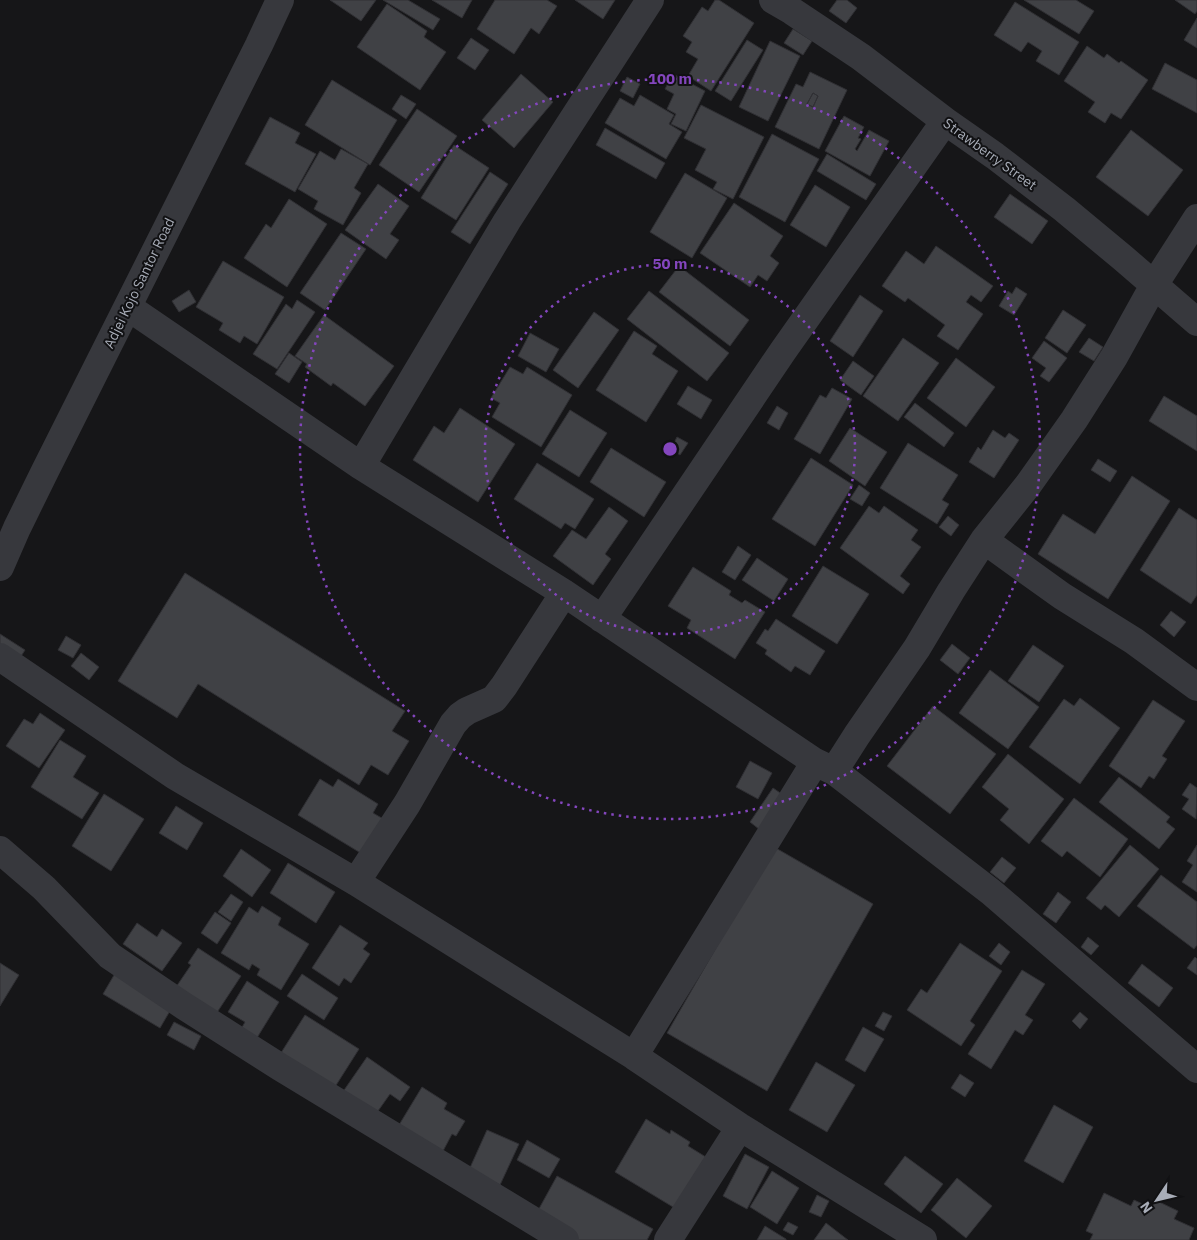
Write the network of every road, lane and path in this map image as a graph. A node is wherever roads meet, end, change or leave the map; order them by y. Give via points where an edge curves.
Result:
1 (280, 0) edge
2 (650, 0) edge
3 (773, 0) edge
4 (946, 121) junction
5 (1197, 218) edge
6 (1154, 285) junction
7 (128, 307) junction
8 (1197, 322) edge
9 (361, 466) junction
10 (984, 540) junction
11 (0, 567) edge
12 (564, 593) junction
13 (602, 619) junction
14 (0, 657) edge
15 (1197, 687) edge
16 (825, 766) junction
17 (0, 850) edge
18 (356, 882) junction
19 (634, 1056) junction
20 (1197, 1069) edge
21 (740, 1127) junction
22 (565, 1240) edge
23 (668, 1240) edge
24 (923, 1240) edge

1 - 7 street, Adjei Kojo Santor Road
2 - 9 street via 507,221
3 - 4 street, Strawberry Street via 861,57
4 - 6 street, Strawberry Street via 1064,209
4 - 13 street via 783,351
5 - 6 street
6 - 8 street, Strawberry Street
6 - 10 street via 1074,420
7 - 9 street
7 - 11 street, Adjei Kojo Santor Road
9 - 12 street
10 - 15 street
10 - 16 street via 917,648 857,735
12 - 13 street
12 - 18 street via 494,699 467,711 453,724 407,804
13 - 16 street
14 - 18 street via 176,776
16 - 19 street
16 - 20 street via 991,892
17 - 22 street via 44,888 110,956 280,1067
18 - 19 street
19 - 21 street
21 - 23 street
21 - 24 street

